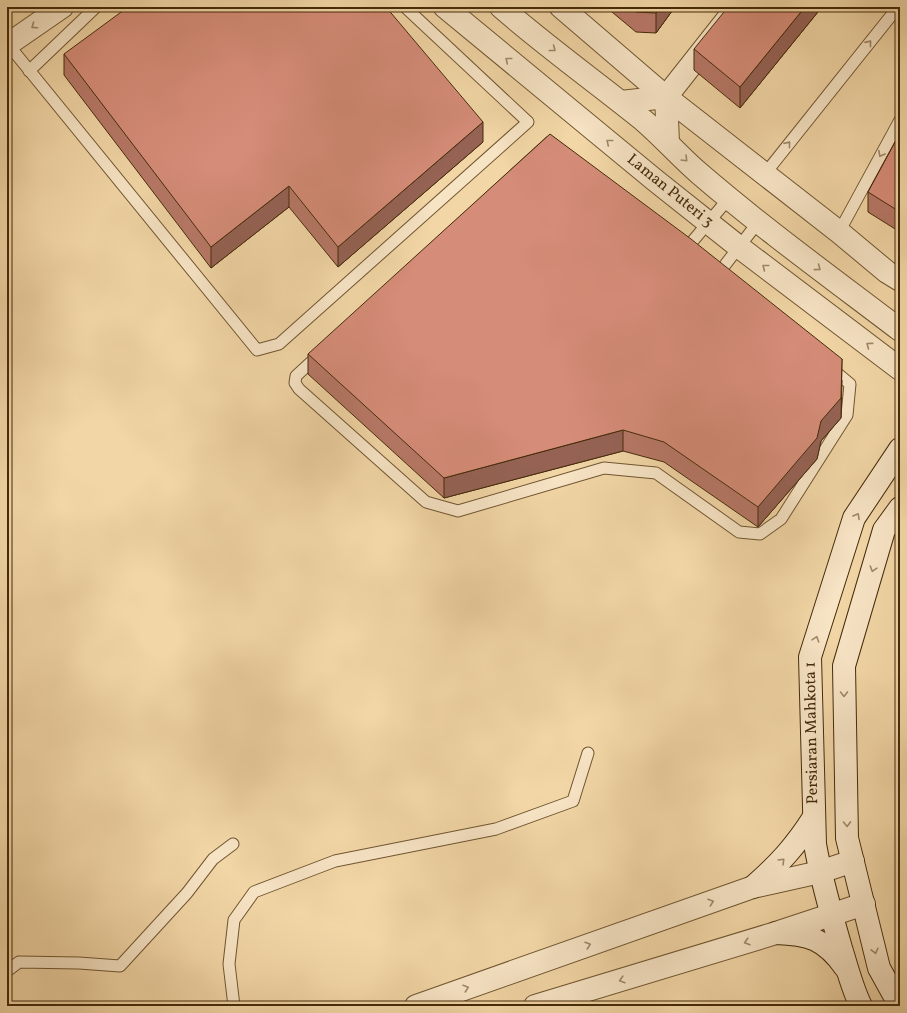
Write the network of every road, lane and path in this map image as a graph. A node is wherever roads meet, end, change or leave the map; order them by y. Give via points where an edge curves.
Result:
1 (62, 7) edge
2 (96, 7) edge
3 (405, 7) edge
4 (445, 7) edge
5 (501, 7) edge
6 (560, 7) edge
7 (737, 7) edge
8 (898, 7) edge
9 (7, 44) edge
10 (29, 70) junction
11 (666, 97) junction
12 (621, 102) junction
13 (900, 120) edge
14 (668, 142) junction
15 (764, 175) junction
16 (729, 198) junction
17 (759, 221) junction
18 (709, 223) junction
19 (839, 232) junction
20 (739, 247) junction
21 (686, 249) junction
22 (718, 274) junction
23 (900, 280) edge
24 (900, 330) edge
25 (900, 369) edge
26 (900, 449) edge
27 (900, 508) edge
28 (588, 753) dead end
29 (814, 817) junction
30 (233, 844) dead end
31 (853, 861) junction
32 (820, 872) junction
33 (753, 887) junction
34 (864, 904) junction
35 (832, 915) junction
36 (776, 933) junction
37 (7, 971) edge
38 (848, 971) junction
39 (234, 1006) edge
40 (416, 1006) edge
41 (535, 1006) edge
42 (861, 1006) edge
43 (900, 1006) edge

1 -> 9 street
2 - 10 lane
3 - 10 lane via 528,122 279,344 257,350
18 -> 4 street, Laman Puteri 3
5 -> 12 street
6 - 11 street
7 - 11 street
15 -> 8 lane
9 - 10 lane
11 - 12 street
11 - 14 street
11 - 15 street
12 - 14 street
13 -> 19 lane
14 -> 16 street
15 - 19 street
16 - 17 street
16 - 18 lane
17 - 20 lane
17 -> 24 street
18 - 20 street, Laman Puteri 3
18 - 21 lane
19 - 23 street
20 - 22 lane
25 -> 20 street, Laman Puteri 3
21 - 22 lane
21 - 22 lane via 550,142 296,376 295,383 426,502 458,511 604,468 656,473 739,532 760,534 781,519 847,415 850,384
29 -> 26 street, Persiaran Mahkota 1 via 810,657 854,518
27 -> 31 street, Persiaran Mahkota 1 via 884,530 844,666 847,838
28 - 39 lane via 573,801 496,829 335,862 254,892 234,920 229,964
29 - 32 street, Persiaran Mahkota 1
33 -> 29 street via 787,855
30 - 37 lane via 213,859 120,966 19,962
31 - 32 street
31 - 34 street, Persiaran Mahkota 1
32 - 33 street
32 - 35 street, Persiaran Mahkota 1
40 -> 33 street
34 - 35 street
34 -> 43 street, Persiaran Mahkota 1 via 879,968
35 - 36 street
35 - 38 street, Persiaran Mahkota 1
36 - 38 street via 798,934 818,941 835,954
36 -> 41 street
38 - 42 street, Persiaran Mahkota 1

